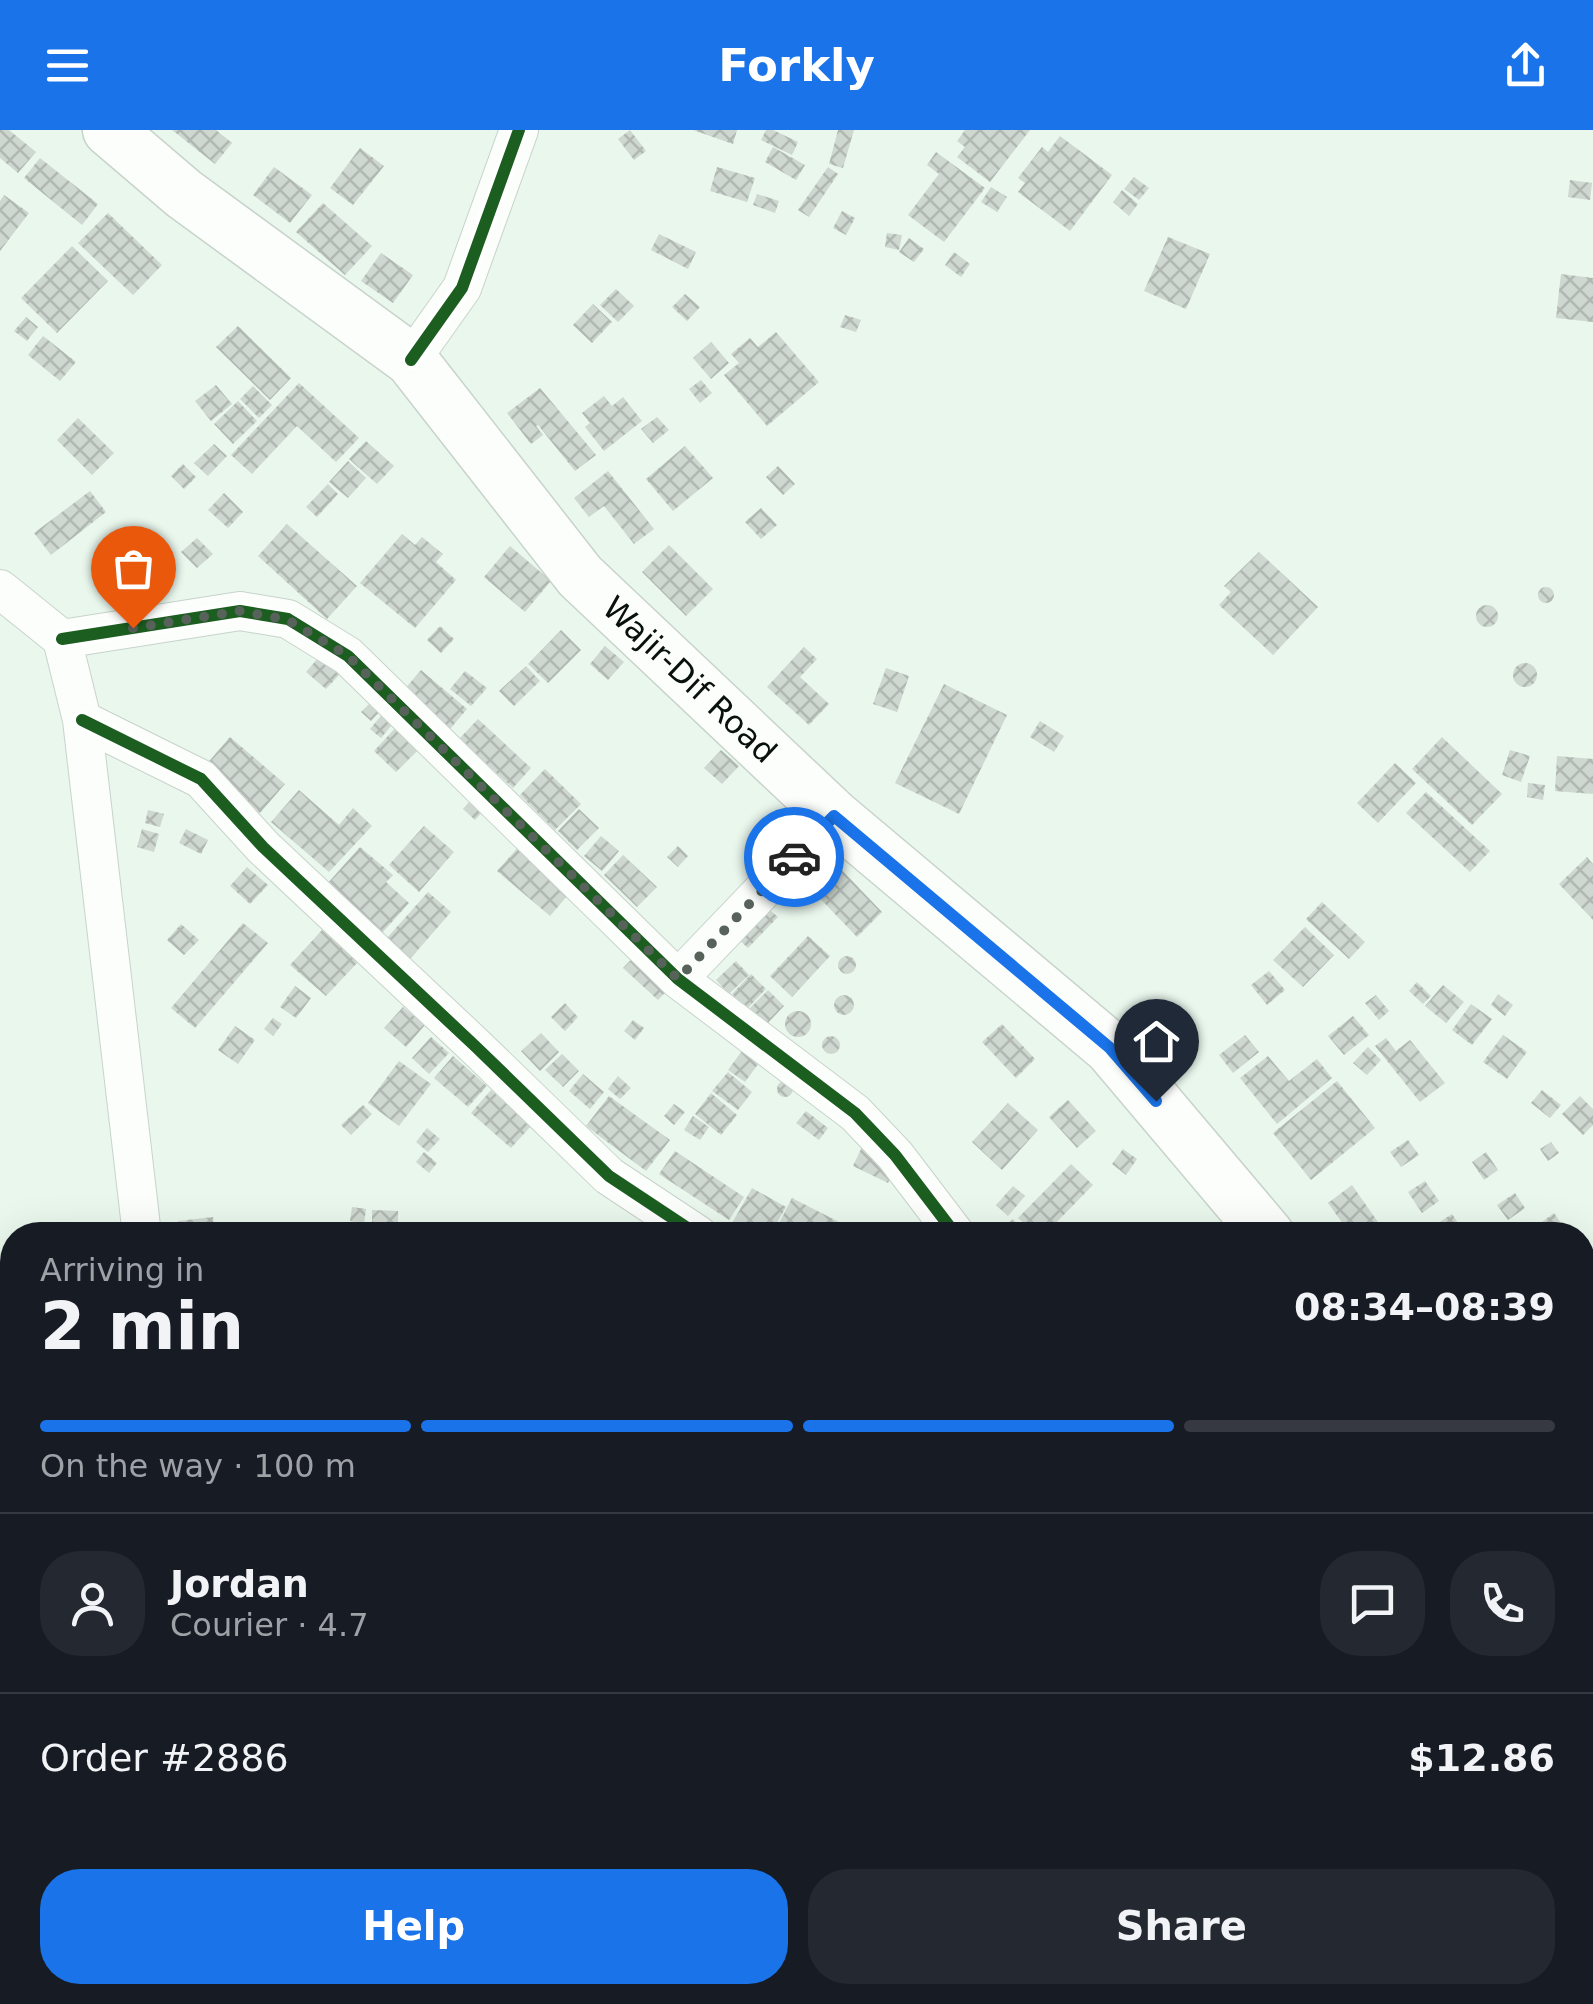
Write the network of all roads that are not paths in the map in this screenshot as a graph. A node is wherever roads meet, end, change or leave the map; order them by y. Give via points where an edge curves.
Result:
1 (109, 130) edge
2 (519, 130) edge
3 (411, 360) junction
4 (0, 589) edge
5 (62, 639) junction
6 (82, 720) junction
7 (834, 816) junction
8 (678, 979) junction
9 (140, 1222) edge
10 (678, 1222) edge
11 (946, 1222) edge
12 (1257, 1222) edge

1 - 3 main road, Wajir-Dif Road via 184,194
2 - 3 street via 462,288
3 - 7 main road, Wajir-Dif Road via 580,576
4 - 5 street
5 - 6 street
5 - 8 street via 240,611 288,620 348,656
6 - 9 street
6 - 10 street via 201,778 262,847 608,1176
7 - 8 street
7 - 12 main road, Wajir-Dif Road via 1110,1048
8 - 11 street via 855,1114

